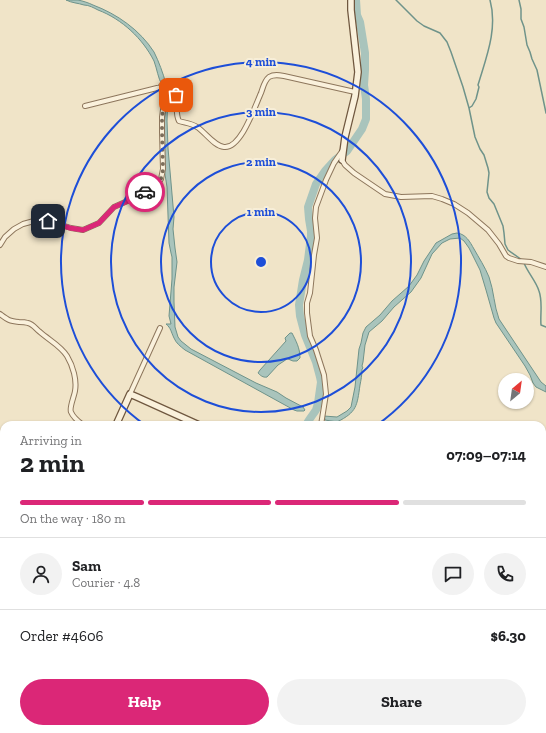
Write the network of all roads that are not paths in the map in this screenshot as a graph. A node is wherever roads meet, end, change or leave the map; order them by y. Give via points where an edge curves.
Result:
1 (351, 0) edge
2 (161, 86) junction
3 (355, 92) junction
4 (85, 106) dead end
5 (343, 150) junction
6 (342, 160) joint
7 (0, 244) edge
8 (546, 267) edge
9 (0, 314) edge
10 (160, 328) dead end
11 (130, 394) junction
12 (79, 421) edge
13 (118, 421) edge
14 (190, 421) edge
15 (322, 421) edge

1 - 3 street via 358,72
2 - 3 street via 173,87 179,121 193,125 219,146 225,147 236,142 242,134 265,82 271,76 284,76
2 - 4 street
2 - 7 street via 164,103 163,169 162,178 158,183 143,194 114,207 99,223 83,230 48,221 34,221 14,229
3 - 5 street
5 - 6 street
5 - 15 street via 334,163 316,207 317,238 306,313 310,336 324,375 326,394
6 - 8 street via 354,173 385,194 401,197 436,197 454,204 488,230 506,256
9 - 12 street via 8,320 32,324 67,355 76,382 70,412
10 - 11 street
11 - 13 street
11 - 14 street

